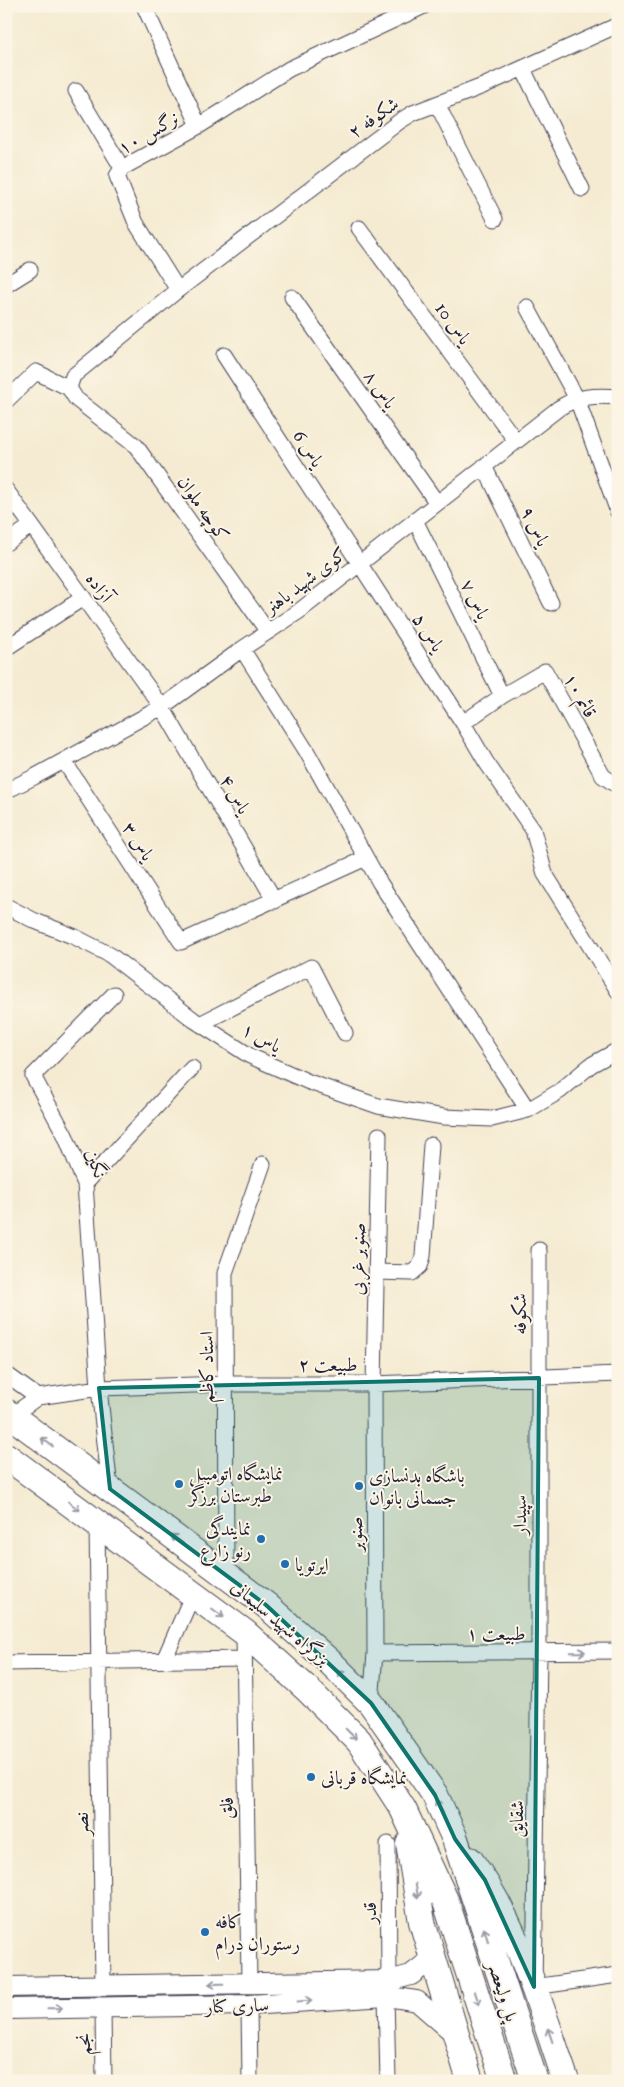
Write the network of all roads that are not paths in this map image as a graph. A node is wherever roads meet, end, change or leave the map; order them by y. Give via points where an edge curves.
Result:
1 (144, 6) edge
2 (424, 6) edge
3 (618, 26) edge
4 (523, 68) junction
5 (76, 91) dead end
6 (437, 104) junction
7 (199, 126) junction
8 (122, 168) junction
9 (582, 189) dead end
10 (495, 219) dead end
11 (359, 228) dead end
12 (30, 270) dead end
13 (6, 285) edge
14 (178, 290) junction
15 (292, 297) dead end
16 (527, 307) dead end
17 (224, 355) dead end
18 (69, 388) junction
19 (618, 397) edge
20 (577, 399) junction
21 (6, 401) edge
22 (516, 442) junction
23 (484, 466) junction
24 (6, 490) edge
25 (437, 504) junction
26 (618, 512) edge
27 (415, 520) junction
28 (31, 526) junction
29 (6, 543) edge
30 (360, 563) junction
31 (83, 598) junction
32 (551, 604) dead end
33 (268, 632) junction
34 (6, 648) edge
35 (242, 649) junction
36 (502, 696) junction
37 (162, 707) junction
38 (463, 722) junction
39 (64, 761) junction
40 (618, 786) edge
41 (6, 790) edge
42 (366, 858) junction
43 (275, 901) junction
44 (6, 906) edge
45 (618, 991) edge
46 (114, 994) dead end
47 (200, 1024) junction
48 (345, 1033) dead end
49 (618, 1050) edge
50 (192, 1068) dead end
51 (528, 1110) junction
52 (379, 1134) dead end
53 (431, 1145) dead end
54 (264, 1164) dead end
55 (85, 1184) junction
56 (539, 1250) dead end
57 (377, 1272) junction
58 (6, 1374) edge
59 (618, 1374) edge
60 (539, 1378) junction
61 (226, 1384) junction
62 (374, 1384) junction
63 (99, 1388) junction
64 (38, 1397) junction
65 (9, 1414) edge
66 (6, 1456) edge
67 (110, 1489) junction
68 (97, 1523) junction
69 (226, 1576) junction
70 (193, 1594) junction
71 (244, 1632) junction
72 (618, 1651) edge
73 (539, 1652) junction
74 (375, 1653) junction
75 (244, 1659) junction
76 (164, 1660) junction
77 (99, 1662) junction
78 (6, 1663) edge
79 (371, 1703) junction
80 (403, 1809) junction
81 (455, 1840) junction
82 (388, 1844) dead end
83 (474, 1900) joint
84 (446, 1902) joint
85 (433, 1958) junction
86 (618, 1974) edge
87 (249, 1984) junction
88 (103, 1986) junction
89 (6, 1987) edge
90 (534, 1987) junction
91 (388, 1988) junction
92 (249, 2005) junction
93 (103, 2008) junction
94 (6, 2009) edge
95 (455, 2034) junction
96 (104, 2081) edge
97 (250, 2081) edge
98 (388, 2081) edge
99 (470, 2081) edge
100 (504, 2081) edge
101 (534, 2081) edge
102 (566, 2081) edge

1 - 7 street, نرگس ۱۰
2 - 7 street via 289,69
3 - 4 street, شکوفه ۲
4 - 6 street, شکوفه ۲
4 - 9 street
5 - 8 street
6 - 10 street
6 - 14 street, شکوفه ۲ via 413,113 386,130
7 - 8 street, نرگس ۱۰
8 - 14 street, نرگس ۱۰ via 117,176 136,223
11 - 22 street, یاس 10
12 - 13 street
14 - 18 street, شکوفه ۲ via 80,368 72,376
15 - 25 street, یاس ۸
16 - 20 street
17 - 30 street, یاس 6
18 - 21 street via 36,372
18 - 33 street, کوچه ملوان via 76,399 136,446
19 - 20 street, کوی شهید باهنر via 586,396
20 - 22 street, کوی شهید باهنر via 558,408
20 - 26 street
22 - 23 street, کوی شهید باهنر
23 - 25 street, کوی شهید باهنر
23 - 32 street, یاس ۹
24 - 28 street, آزاده
25 - 27 street, کوی شهید باهنر
27 - 30 street, کوی شهید باهنر
27 - 36 street, یاس ۷
28 - 29 street
28 - 31 street, آزاده
30 - 33 street, کوی شهید باهنر
30 - 38 street, یاس ۵
31 - 34 street
31 - 37 street, آزاده
33 - 35 street, کوی شهید باهنر
35 - 37 street, کوی شهید باهنر
35 - 42 street via 307,752
36 - 38 street
36 - 40 street, قائم ۱۰ via 545,670 603,776
37 - 39 street, کوی شهید باهنر
37 - 43 street, یاس ۴
38 - 45 street, یاس ۵ via 533,830 545,874
39 - 41 street, کوی شهید باهنر
39 - 43 street, یاس ۳ via 181,942
42 - 43 street
42 - 51 street
44 - 47 street, یاس ۱ via 110,955
46 - 55 street, نگین via 33,1076 66,1135
47 - 48 street via 311,967
47 - 51 street, یاس ۱ via 250,1056 309,1082 378,1106 444,1117 492,1119
49 - 51 street, یاس ۱
50 - 55 street
52 - 57 street, صنوبر غربی
53 - 57 street via 420,1266 412,1273
54 - 61 street, استاد کاظم via 226,1273
55 - 63 street, نگین
56 - 60 street, شکوفه
57 - 62 street, صنوبر غربی
58 - 64 street
59 - 60 street, طبیعت ۲
60 - 62 street, طبیعت ۲
60 - 73 street, سپیدار
61 - 62 street, طبیعت ۲
61 - 63 street, طبیعت ۲
61 - 69 street, استاد کاظم
62 - 74 street, صنوبر
63 - 64 street, طبیعت ۲
63 - 67 street, نگین
64 - 65 street
67 -> 65 highway, بزرگراه شهید سلیمانی
66 -> 68 highway, بزرگراه شهید سلیمانی
69 -> 67 highway, بزرگراه شهید سلیمانی
68 - 70 highway, بزرگراه شهید سلیمانی
68 - 77 street, نصر
79 -> 69 highway, بزرگراه شهید سلیمانی via 266,1605
70 -> 71 highway, بزرگراه شهید سلیمانی
70 - 76 street
71 - 75 street, فلق
71 -> 80 highway, بزرگراه شهید سلیمانی via 359,1741
73 -> 72 street, طبیعت ۱
73 - 74 street, طبیعت ۱
73 - 90 street, شقایق
74 - 79 street, صنوبر
75 - 76 street
75 - 87 street, فلق
76 - 77 street
77 - 78 street
77 - 88 street, نصر
81 -> 79 highway, بزرگراه شهید سلیمانی via 435,1795
80 - 84 highway, بزرگراه شهید سلیمانی
80 -> 85 highway via 422,1922
81 - 83 highway, بزرگراه شهید سلیمانی
81 - 90 highway via 485,1880
82 - 91 street, قدر
101 -> 83 highway, پل ولیعصر
84 -> 100 highway, پل ولیعصر
85 - 91 main road, ساری کنار
85 - 95 highway
86 - 90 street
87 -> 88 main road, ساری کنار
87 - 91 main road, ساری کنار
87 - 92 main road
88 - 89 main road, ساری کنار
88 - 93 main road
102 -> 90 highway
92 -> 91 main road, ساری کنار
91 - 95 main road, ساری کنار via 417,2001
91 - 98 street, قدر
92 - 93 main road, ساری کنار
92 - 97 street
94 -> 93 main road, ساری کنار
93 - 96 street, نجم
95 - 99 highway

